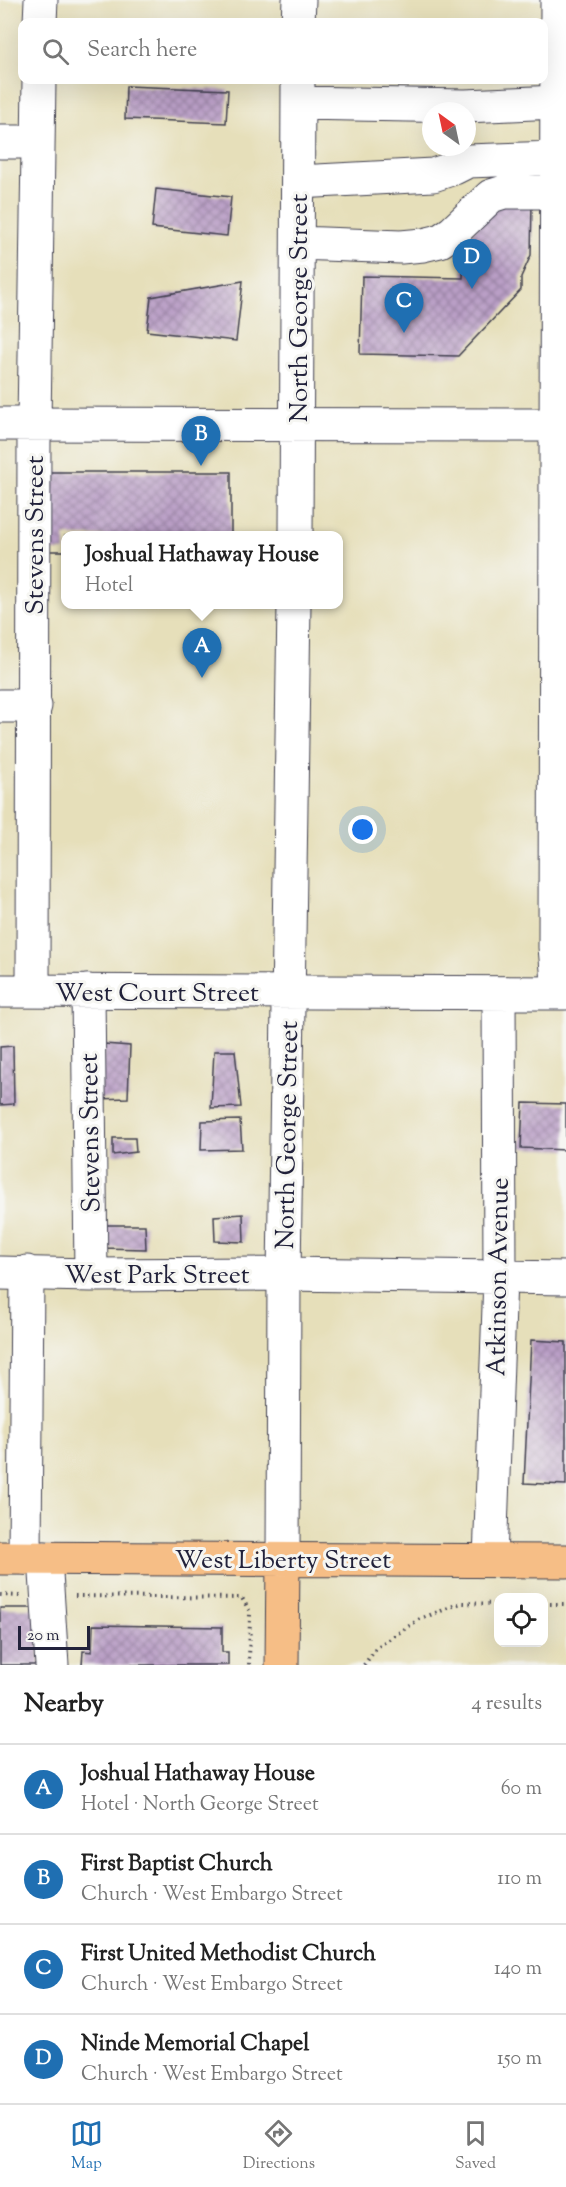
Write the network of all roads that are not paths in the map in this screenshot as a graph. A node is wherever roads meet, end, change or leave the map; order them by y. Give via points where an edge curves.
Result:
1 (41, 0) edge
2 (298, 0) edge
3 (557, 0) edge
4 (40, 18) edge
5 (298, 18) edge
6 (550, 57) edge
7 (39, 84) edge
8 (298, 91) edge
9 (556, 102) junction
10 (0, 142) edge
11 (38, 142) junction
12 (559, 147) edge
13 (298, 182) junction
14 (556, 192) junction
15 (298, 243) junction
16 (297, 423) junction
17 (0, 424) edge
18 (34, 424) junction
19 (562, 425) edge
20 (296, 531) edge
21 (294, 609) edge
22 (0, 706) edge
23 (35, 706) junction
24 (561, 711) edge
25 (0, 991) edge
26 (33, 991) junction
27 (88, 991) junction
28 (289, 993) junction
29 (499, 993) junction
30 (562, 993) edge
31 (13, 1273) edge
32 (284, 1274) junction
33 (91, 1275) junction
34 (500, 1278) junction
35 (566, 1278) edge
36 (13, 1388) edge
37 (23, 1558) edge
38 (283, 1560) junction
39 (490, 1560) junction
40 (566, 1561) edge
41 (52, 1665) edge
42 (282, 1665) edge

1 - 4 street
2 - 5 street
3 - 6 street
6 - 9 street
7 - 11 street, Stevens Street
8 - 9 street via 465,106
8 - 13 street, North George Street
9 - 12 street
10 - 11 street
11 - 18 street, Stevens Street
12 - 13 street via 468,161 433,175
12 - 14 street
13 - 15 street, North George Street
14 - 15 street via 504,192 491,196 453,232 440,241 423,245
14 - 19 street
15 - 16 street, North George Street
16 - 18 street
16 - 19 street
16 - 20 street, North George Street
17 - 18 street
18 - 23 street, Stevens Street
19 - 24 street
21 - 28 street, North George Street
22 - 23 street
23 - 26 street, Stevens Street
24 - 30 street via 555,947
25 - 26 street, West Court Street
26 - 27 street, West Court Street
27 - 28 street, West Court Street
27 - 33 street, Stevens Street
28 - 29 street, West Court Street
28 - 32 street, North George Street
29 - 30 street, West Court Street
29 - 34 street, Atkinson Avenue
31 - 33 street, West Park Street
31 - 36 street
32 - 33 street, West Park Street
32 - 34 street, West Park Street
32 - 38 street, North George Street
34 - 35 street, West Park Street
34 - 39 street, Atkinson Avenue
36 - 37 street
37 - 38 main road, West Liberty Street
37 - 41 street via 48,1596
38 - 39 main road, West Liberty Street
38 - 42 main road, North George Street
39 - 40 main road, West Liberty Street

